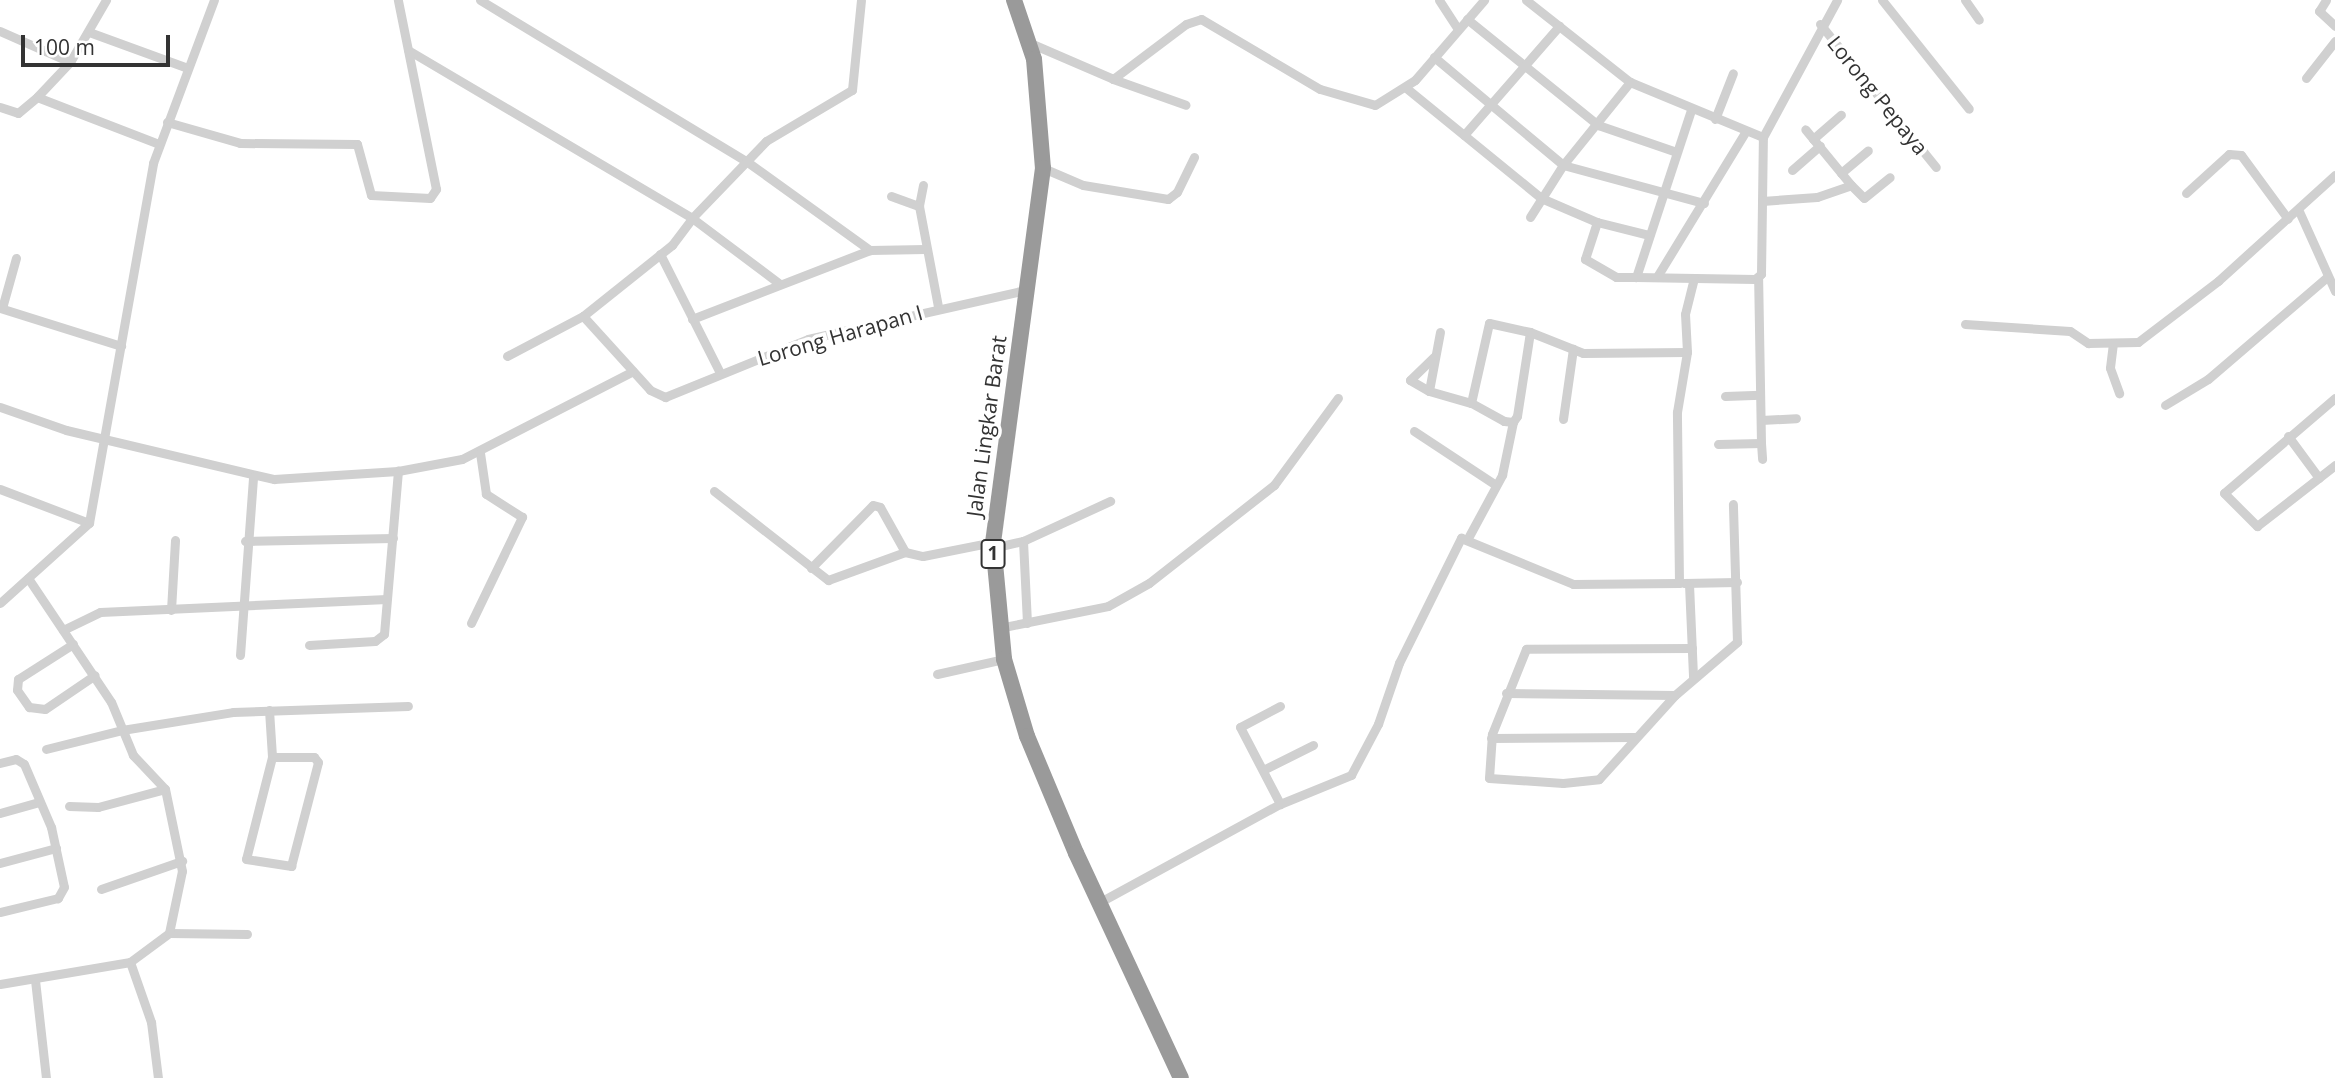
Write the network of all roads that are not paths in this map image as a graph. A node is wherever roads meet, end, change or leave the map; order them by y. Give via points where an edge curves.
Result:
1 (106, 0) edge
2 (214, 0) edge
3 (398, 0) edge
4 (480, 0) edge
5 (861, 0) edge
6 (1014, 0) edge
7 (1439, 0) edge
8 (1484, 0) edge
9 (1526, 0) edge
10 (1824, 0) edge
11 (1882, 0) edge
12 (1965, 0) edge
13 (2326, 0) edge
14 (1835, 4) edge
15 (1467, 19) junction
16 (1979, 20) dead end
17 (1820, 24) junction
18 (1559, 26) junction
19 (2335, 26) edge
20 (1458, 29) junction
21 (0, 31) edge
22 (89, 32) junction
23 (2335, 41) edge
24 (1030, 43) junction
25 (408, 50) junction
26 (1434, 57) junction
27 (70, 62) junction
28 (1524, 66) junction
29 (188, 68) junction
30 (1733, 73) dead end
31 (2306, 78) dead end
32 (1113, 79) junction
33 (1630, 82) junction
34 (1405, 87) junction
35 (37, 97) junction
36 (1494, 103) junction
37 (1186, 105) dead end
38 (0, 107) edge
39 (1969, 109) dead end
40 (1691, 110) junction
41 (1842, 116) dead end
42 (1715, 119) junction
43 (167, 122) junction
44 (1598, 125) junction
45 (1805, 128) dead end
46 (1746, 131) junction
47 (1464, 135) junction
48 (1763, 137) junction
49 (1816, 143) junction
50 (159, 144) junction
51 (1868, 150) dead end
52 (1676, 152) junction
53 (1194, 156) dead end
54 (746, 161) junction
55 (1563, 164) junction
56 (1936, 167) dead end
57 (1043, 168) junction
58 (1792, 170) dead end
59 (1841, 173) junction
60 (2335, 175) edge
61 (1889, 177) dead end
62 (1851, 185) junction
63 (923, 186) dead end
64 (1661, 191) junction
65 (2186, 193) dead end
66 (891, 196) dead end
67 (1541, 198) junction
68 (1762, 201) junction
69 (1704, 203) junction
70 (919, 206) junction
71 (2298, 209) junction
72 (1530, 217) dead end
73 (692, 218) junction
74 (2288, 219) junction
75 (1597, 222) junction
76 (1649, 235) junction
77 (925, 249) junction
78 (870, 250) junction
79 (660, 254) junction
80 (16, 258) dead end
81 (1658, 275) junction
82 (2327, 276) junction
83 (1636, 277) junction
84 (1694, 278) junction
85 (1758, 278) junction
86 (779, 284) junction
87 (1026, 290) junction
88 (2335, 291) edge
89 (938, 307) junction
90 (1, 308) edge
91 (583, 316) junction
92 (692, 319) junction
93 (1965, 324) dead end
94 (1440, 332) dead end
95 (1530, 332) junction
96 (2113, 343) junction
97 (121, 346) junction
98 (1573, 349) junction
99 (1687, 352) junction
100 (507, 356) dead end
101 (1435, 356) junction
102 (633, 371) junction
103 (720, 373) junction
104 (1429, 391) junction
105 (2119, 393) dead end
106 (1760, 395) junction
107 (1724, 396) dead end
108 (1338, 398) dead end
109 (2335, 398) edge
110 (1471, 403) junction
111 (2165, 405) dead end
112 (0, 407) edge
113 (1796, 418) dead end
114 (1563, 419) dead end
115 (1761, 420) junction
116 (1513, 422) junction
117 (1414, 431) dead end
118 (2288, 436) junction
119 (102, 439) junction
120 (1761, 443) junction
121 (1718, 444) dead end
122 (480, 453) junction
123 (1762, 459) dead end
124 (2335, 465) edge
125 (398, 471) junction
126 (253, 476) junction
127 (2319, 478) junction
128 (1496, 485) junction
129 (0, 489) edge
130 (714, 491) dead end
131 (1111, 501) dead end
132 (1733, 504) dead end
133 (89, 523) junction
134 (393, 538) junction
135 (1468, 538) junction
136 (174, 540) dead end
137 (245, 541) junction
138 (1023, 541) junction
139 (993, 545) junction
140 (905, 552) junction
141 (811, 568) junction
142 (28, 578) junction
143 (1737, 582) junction
144 (1684, 583) junction
145 (387, 599) junction
146 (0, 603) edge
147 (239, 609) junction
148 (171, 610) junction
149 (471, 623) dead end
150 (1027, 623) junction
151 (999, 628) junction
152 (63, 630) junction
153 (72, 644) junction
154 (309, 645) dead end
155 (1692, 648) junction
156 (240, 655) dead end
157 (1004, 659) junction
158 (937, 674) dead end
159 (95, 675) junction
160 (1693, 677) junction
161 (1506, 693) junction
162 (1675, 695) junction
163 (408, 706) dead end
164 (1280, 706) dead end
165 (269, 710) junction
166 (122, 730) junction
167 (1635, 737) junction
168 (1491, 738) junction
169 (1312, 745) dead end
170 (46, 750) dead end
171 (272, 757) junction
172 (0, 763) edge
173 (1263, 770) junction
174 (164, 789) junction
175 (39, 802) junction
176 (1280, 804) junction
177 (69, 806) dead end
178 (0, 813) edge
179 (56, 848) junction
180 (182, 861) junction
181 (0, 863) edge
182 (101, 889) dead end
183 (1100, 902) junction
184 (0, 912) edge
185 (169, 933) junction
186 (247, 934) dead end
187 (130, 962) junction
188 (35, 980) junction
189 (0, 984) edge
190 (46, 1078) edge
191 (158, 1078) edge
192 (1181, 1078) edge

1 - 22 street
2 - 29 street
3 - 25 street
4 - 54 street
5 - 54 street via 852,90 781,129
6 - 24 highway, Jalan Lingkar Barat / 1
7 - 20 street
8 - 15 street
9 - 18 street
10 - 14 street
11 - 39 street
12 - 16 street
13 - 19 street via 2319,11
14 - 17 street
15 - 20 street
15 - 28 street
17 - 48 street
17 - 56 street, Lorong Pepaya
18 - 28 street
18 - 33 street
20 - 26 street
21 - 27 street
22 - 27 street
22 - 29 street
23 - 31 street
24 - 32 street
24 - 57 highway, Jalan Lingkar Barat / 1 via 1040,93
25 - 43 street via 436,189 430,198 371,195 357,144 240,143
25 - 73 street
26 - 34 street
26 - 36 street
27 - 35 street
28 - 36 street
28 - 44 street
29 - 43 street
30 - 42 street
32 - 34 street via 1186,24 1201,19 1346,99 1375,105
32 - 37 street
33 - 40 street
33 - 44 street
34 - 47 street
35 - 38 street via 18,113
35 - 50 street
36 - 47 street
36 - 55 street
40 - 42 street
40 - 52 street
41 - 49 street
42 - 46 street
43 - 50 street
44 - 52 street
44 - 55 street
45 - 49 street
46 - 48 street
46 - 69 street
47 - 67 street
48 - 68 street
49 - 58 street
49 - 59 street
50 - 97 street
51 - 59 street
52 - 64 street
53 - 57 street via 1177,192 1168,200 1083,185
54 - 73 street
54 - 78 street
55 - 64 street
55 - 67 street
57 - 87 highway, Jalan Lingkar Barat / 1
59 - 62 street
60 - 71 street
61 - 62 street via 1864,198
62 - 68 street via 1817,197
63 - 70 street
64 - 69 street
64 - 76 street
65 - 74 street via 2229,155 2241,155
66 - 70 street
67 - 72 street
67 - 75 street
68 - 85 street
69 - 81 street
70 - 77 street
71 - 74 street
71 - 82 street
73 - 79 street via 681,237
73 - 86 street
74 - 96 street via 2158,330 2138,342
75 - 76 street
75 - 83 street via 1585,260 1616,277
76 - 83 street
77 - 78 street
77 - 89 street
78 - 86 street
79 - 91 street
79 - 92 street
80 - 90 street
81 - 83 street
81 - 84 street
82 - 88 street
82 - 111 street via 2208,379
84 - 85 street
84 - 99 street via 1685,314
85 - 106 street
86 - 92 street
87 - 89 street, Lorong Harapan I
87 - 139 highway, Jalan Lingkar Barat / 1
89 - 103 street, Lorong Harapan I via 808,340
90 - 97 street
91 - 100 street
91 - 102 street
92 - 103 street
93 - 96 street via 2070,331 2088,343
94 - 101 street
95 - 98 street
95 - 110 street via 1496,322 1486,326
95 - 116 street
96 - 105 street via 2110,368
97 - 119 street
98 - 99 street via 1609,356
98 - 114 street
99 - 144 street via 1677,412
101 - 104 street
101 - 104 street via 1410,380
102 - 103 street, Lorong Harapan I via 650,390 666,397
102 - 122 street
104 - 110 street
106 - 107 street
106 - 115 street
108 - 150 street via 1274,485 1184,559 1118,602
109 - 118 street
110 - 116 street
112 - 119 street
113 - 115 street
115 - 120 street
116 - 128 street
117 - 128 street
118 - 127 street
118 - 127 street via 2224,493 2257,526
119 - 126 street
119 - 133 street
120 - 121 street
120 - 123 street
122 - 125 street
122 - 149 street via 486,494 522,517
124 - 127 street
125 - 126 street
125 - 134 street
126 - 137 street
128 - 135 street
129 - 133 street
130 - 141 street
131 - 138 street
132 - 143 street
133 - 142 street
134 - 137 street
134 - 145 street
135 - 144 street via 1573,584
135 - 176 street via 1452,550 1355,771
136 - 148 street
137 - 147 street
138 - 139 street
138 - 150 street
139 - 140 street via 923,556
139 - 151 highway, Jalan Lingkar Barat / 1
140 - 141 street via 836,581
140 - 141 street via 880,507 873,505
142 - 146 street
142 - 152 street
143 - 144 street
143 - 160 street via 1737,642
144 - 155 street
145 - 147 street
145 - 154 street via 381,638
147 - 148 street
147 - 156 street
148 - 152 street via 92,613
150 - 151 street
151 - 157 highway, Jalan Lingkar Barat / 1
152 - 153 street
153 - 159 street
153 - 159 street via 18,679 17,691 29,707 45,709
155 - 160 street
155 - 161 street via 1526,649
157 - 158 street
157 - 183 highway, Jalan Lingkar Barat / 1 via 1027,736
159 - 166 street
160 - 162 street
161 - 162 street
161 - 168 street
162 - 167 street
163 - 165 street
164 - 173 street via 1240,727
165 - 166 street
165 - 171 street
166 - 170 street
166 - 174 street via 133,755
167 - 168 street
167 - 168 street via 1599,779 1580,783 1492,781 1487,774
169 - 173 street
171 - 171 street via 246,859 291,866 318,762
172 - 175 street via 16,759 24,764
173 - 176 street
174 - 177 street via 98,807
174 - 180 street
175 - 178 street
175 - 179 street
176 - 183 street
179 - 181 street
179 - 184 street via 62,896
180 - 182 street
180 - 185 street
183 - 192 highway, Jalan Lingkar Barat / 1
185 - 186 street
185 - 187 street
187 - 188 street
187 - 191 street via 151,1021
188 - 189 street
188 - 190 street

